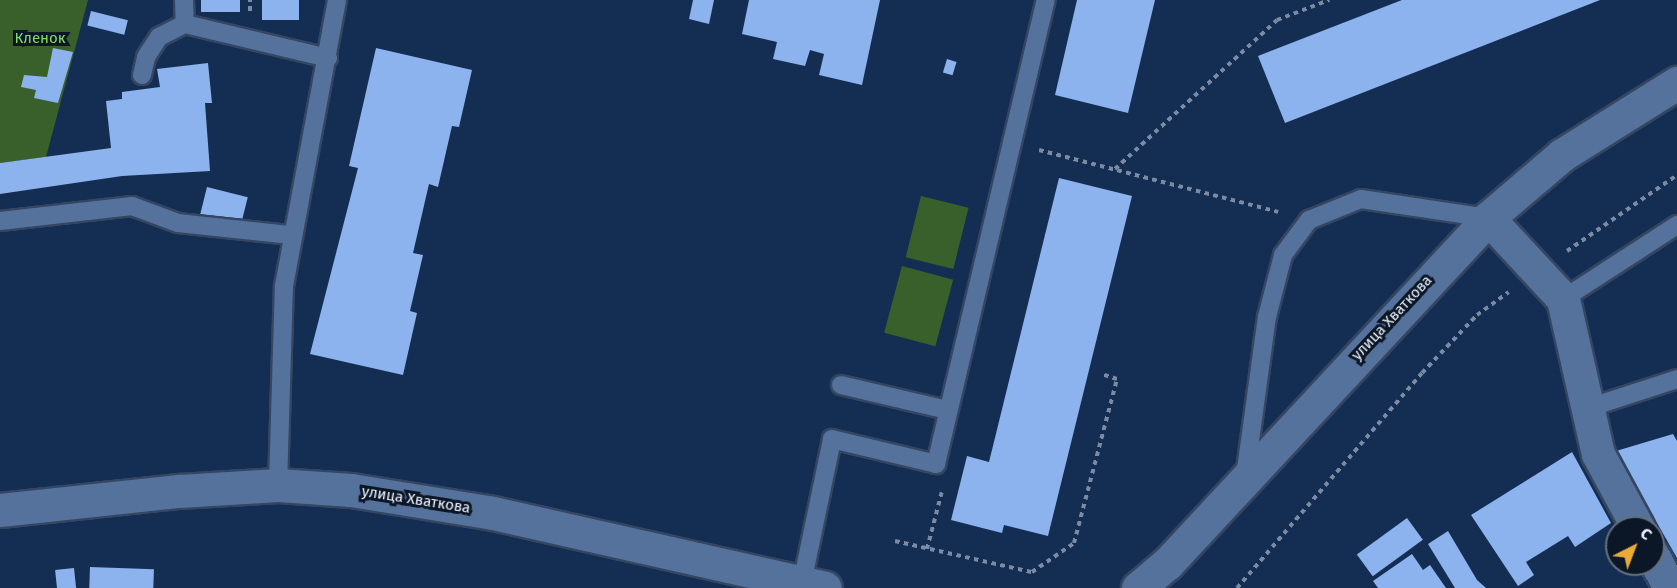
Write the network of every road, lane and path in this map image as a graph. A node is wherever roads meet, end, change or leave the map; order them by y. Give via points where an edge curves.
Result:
1 (184, 0) edge
2 (337, 0) edge
3 (1046, 0) edge
4 (1329, 0) edge
5 (185, 24) junction
6 (328, 58) junction
7 (142, 75) dead end
8 (1677, 83) edge
9 (1012, 143) junction
10 (1115, 170) junction
11 (1677, 175) edge
12 (1488, 218) junction
13 (1309, 220) junction
14 (0, 221) edge
15 (1677, 225) edge
16 (291, 235) junction
17 (1537, 272) junction
18 (1563, 299) junction
19 (1101, 374) dead end
20 (1677, 379) edge
21 (841, 385) dead end
22 (1588, 408) junction
23 (948, 410) junction
24 (1245, 478) junction
25 (278, 485) junction
26 (0, 510) edge
27 (1632, 516) edge
28 (895, 541) dead end
29 (813, 586) edge
30 (1138, 588) edge
31 (1237, 588) edge

1 - 5 lane
2 - 6 lane
3 - 9 lane
4 - 10 path via 1277,20
5 - 6 lane
5 - 7 lane via 159,37 146,57
6 - 16 lane
8 - 12 main road, улица Хваткова via 1562,155
9 - 10 path
9 - 23 lane
10 - 13 path
11 - 17 path
12 - 13 lane via 1361,199
12 - 17 main road
12 - 24 main road, улица Хваткова
13 - 24 lane via 1283,255 1270,307
14 - 16 lane via 132,206 178,223
15 - 18 lane
16 - 25 lane via 284,286
17 - 18 main road
17 - 31 path via 1478,315 1446,348
18 - 22 main road
19 - 28 path via 1117,378 1074,543 1032,572
20 - 22 lane
21 - 23 lane
22 - 27 main road via 1598,454
23 - 29 lane via 936,464 832,439
24 - 30 main road, улица Хваткова via 1167,564
25 - 26 main road, улица Хваткова
25 - 29 main road, улица Хваткова via 351,490 493,513

